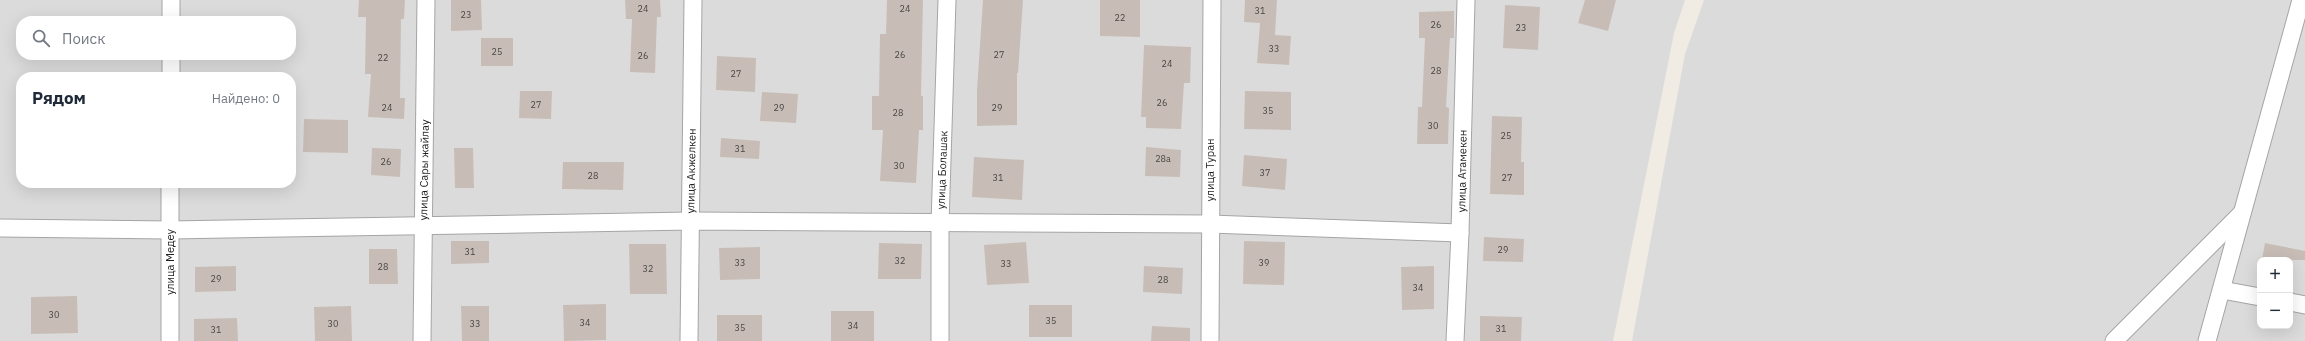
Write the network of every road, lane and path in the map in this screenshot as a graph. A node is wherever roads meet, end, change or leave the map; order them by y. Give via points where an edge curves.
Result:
1 (171, 0) edge
2 (426, 0) edge
3 (693, 0) edge
4 (947, 0) edge
5 (1212, 0) edge
6 (1466, 0) edge
7 (2301, 0) edge
8 (171, 16) edge
9 (171, 60) edge
10 (170, 72) edge
11 (170, 188) edge
12 (2244, 211) junction
13 (691, 221) junction
14 (940, 224) junction
15 (1210, 224) junction
16 (423, 225) junction
17 (0, 228) edge
18 (170, 230) junction
19 (1460, 233) junction
20 (2222, 290) junction
21 (2257, 296) edge
22 (2293, 303) edge
23 (2305, 305) edge
24 (170, 341) edge
25 (422, 341) edge
26 (689, 341) edge
27 (940, 341) edge
28 (1210, 341) edge
29 (1455, 341) edge
30 (2114, 341) edge
31 (2207, 341) edge

1 - 8 street
2 - 16 street, улица Сары жайлау
3 - 13 street, улица Акжелкен
4 - 14 street, улица Болашак
5 - 15 street, улица Туран
6 - 19 street, улица Атамекен
7 - 12 street
9 - 10 street
11 - 18 street, улица Медеу
12 - 20 street
12 - 30 street
13 - 14 street
13 - 16 street
13 - 26 street, улица Акжелкен
14 - 15 street
14 - 27 street, улица Болашак
15 - 19 street
15 - 28 street, улица Туран
16 - 18 street
16 - 25 street, улица Сары жайлау
17 - 18 street
18 - 24 street, улица Медеу
19 - 29 street, улица Атамекен
20 - 21 street
20 - 31 street
22 - 23 street

